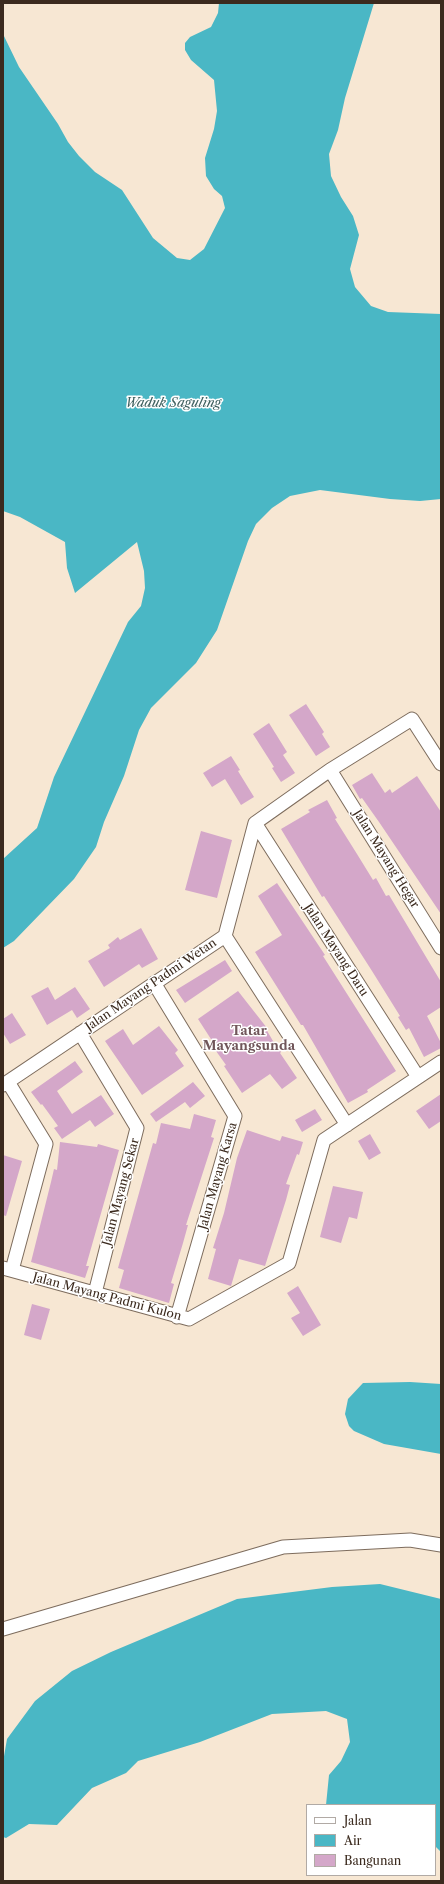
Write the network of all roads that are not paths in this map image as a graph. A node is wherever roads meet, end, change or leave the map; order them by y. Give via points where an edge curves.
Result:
1 (441, 764) edge
2 (330, 770) junction
3 (255, 823) junction
4 (225, 936) junction
5 (441, 948) edge
6 (154, 983) junction
7 (80, 1033) junction
8 (441, 1062) edge
9 (418, 1077) junction
10 (5, 1084) edge
11 (347, 1125) junction
12 (7, 1269) edge
13 (95, 1293) junction
14 (177, 1317) junction
15 (441, 1546) edge
16 (3, 1628) edge

1 - 2 street via 412,719
2 - 3 street
2 - 5 street, Jalan Mayang Hegar
3 - 4 street, Jalan Mayang Padmi Wetan
3 - 9 street, Jalan Mayang Daru
4 - 6 street, Jalan Mayang Padmi Wetan
4 - 11 street
6 - 7 street, Jalan Mayang Padmi Wetan
6 - 14 street, Jalan Mayang Karsa via 235,1116
7 - 10 street, Jalan Mayang Padmi Wetan
7 - 13 street, Jalan Mayang Sekar via 138,1128
8 - 9 street, Jalan Mayang Padmi Kulon
9 - 11 street, Jalan Mayang Padmi Kulon
10 - 12 street via 46,1144
11 - 14 street, Jalan Mayang Padmi Kulon via 324,1140 289,1263 189,1319
12 - 13 street, Jalan Mayang Padmi Kulon
13 - 14 street, Jalan Mayang Padmi Kulon
15 - 16 street via 410,1540 283,1547

